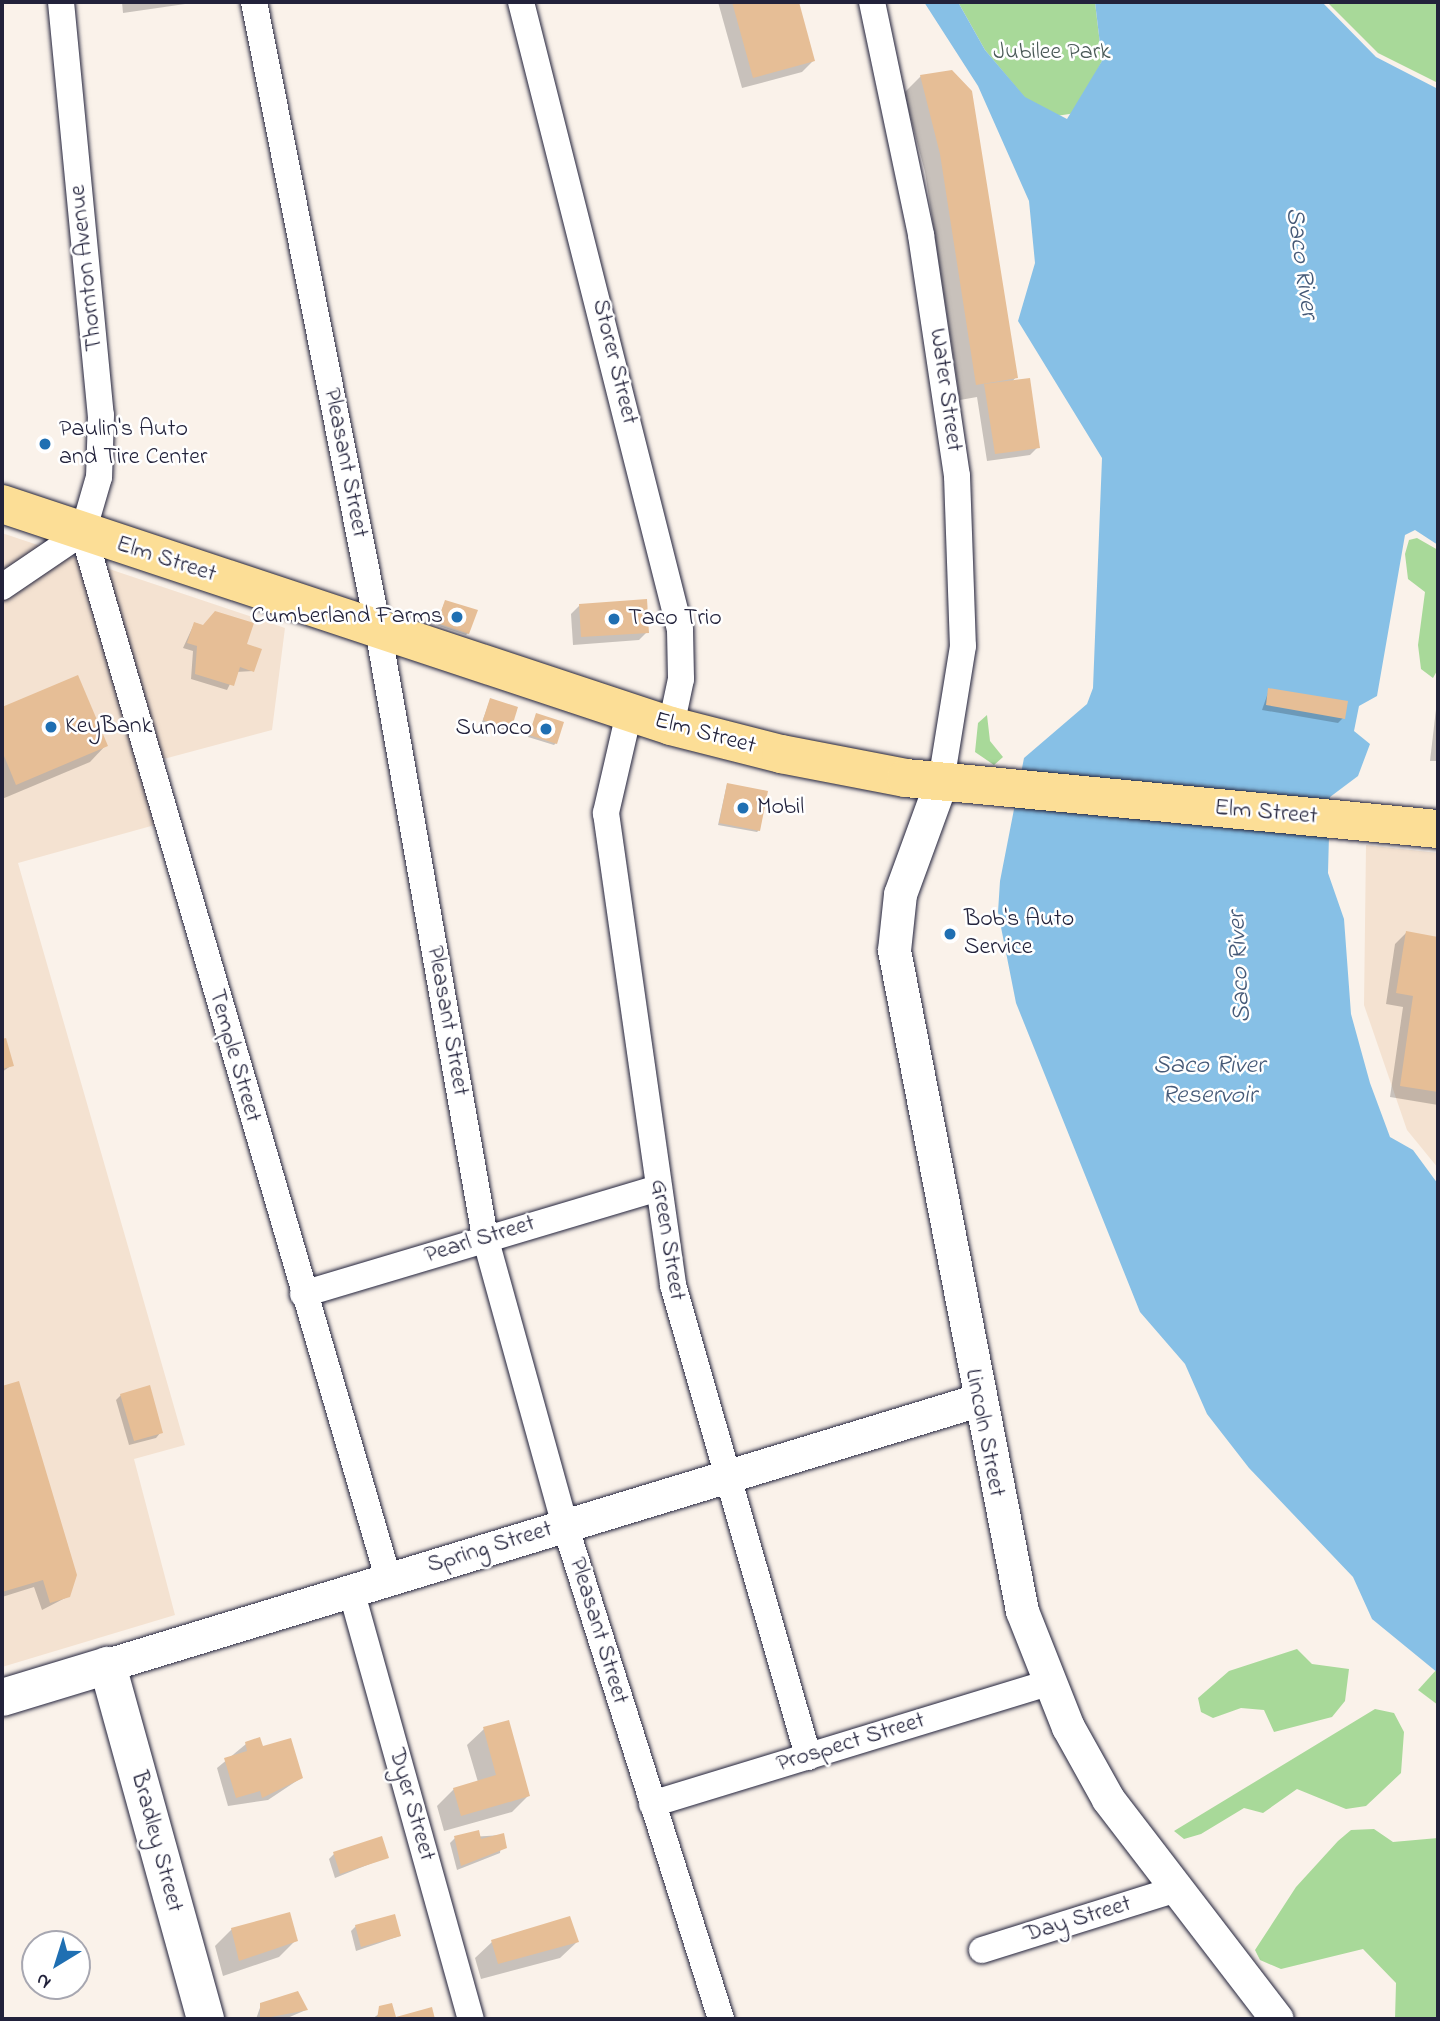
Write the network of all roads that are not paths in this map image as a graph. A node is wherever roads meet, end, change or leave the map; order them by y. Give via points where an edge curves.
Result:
1 (61, 2) edge
2 (254, 2) edge
3 (521, 2) edge
4 (872, 2) edge
5 (2, 504) edge
6 (83, 532) junction
7 (2, 587) edge
8 (378, 629) junction
9 (629, 713) junction
10 (671, 726) junction
11 (941, 782) junction
12 (1438, 829) edge
13 (658, 1188) junction
14 (485, 1237) junction
15 (303, 1294) junction
16 (978, 1399) junction
17 (725, 1478) junction
18 (565, 1525) junction
19 (388, 1578) junction
20 (351, 1590) junction
21 (107, 1665) junction
22 (1050, 1682) junction
23 (2, 1697) edge
24 (808, 1757) junction
25 (652, 1804) junction
26 (1173, 1890) junction
27 (982, 1950) dead end
28 (205, 2019) edge
29 (471, 2019) edge
30 (721, 2019) edge
31 (1277, 2019) edge

1 - 6 street, Thornton Avenue via 101,415 99,477
2 - 8 street, Pleasant Street
3 - 10 street, Storer Street via 680,630 681,679
4 - 11 street, Water Street via 921,235 957,476 963,646
5 - 6 main road, Elm Street
6 - 7 street
6 - 8 main road, Elm Street
6 - 15 street, Temple Street
8 - 9 main road, Elm Street
8 - 14 street, Pleasant Street
9 - 10 main road, Elm Street
9 - 13 street, Green Street via 606,813
10 - 11 main road, Elm Street via 781,754
11 - 12 main road, Elm Street
11 - 16 street, Lincoln Street via 903,884 894,950
13 - 14 street, Pearl Street
13 - 17 street, Green Street via 678,1310
14 - 15 street, Pearl Street
14 - 18 street, Pleasant Street
15 - 19 street, Temple Street
16 - 17 street, Spring Street
16 - 22 street, Lincoln Street via 1013,1575
17 - 18 street, Spring Street
17 - 24 street, Green Street
18 - 19 street, Spring Street
18 - 25 street, Pleasant Street
19 - 20 street, Spring Street
20 - 21 street, Spring Street
20 - 29 street, Dyer Street
21 - 23 main road, Spring Street
21 - 28 main road, Bradley Street
22 - 24 street, Prospect Street
22 - 26 street, Lincoln Street via 1108,1799
24 - 25 street, Prospect Street
25 - 30 street, Pleasant Street
26 - 27 street, Day Street
26 - 31 street, Lincoln Street

